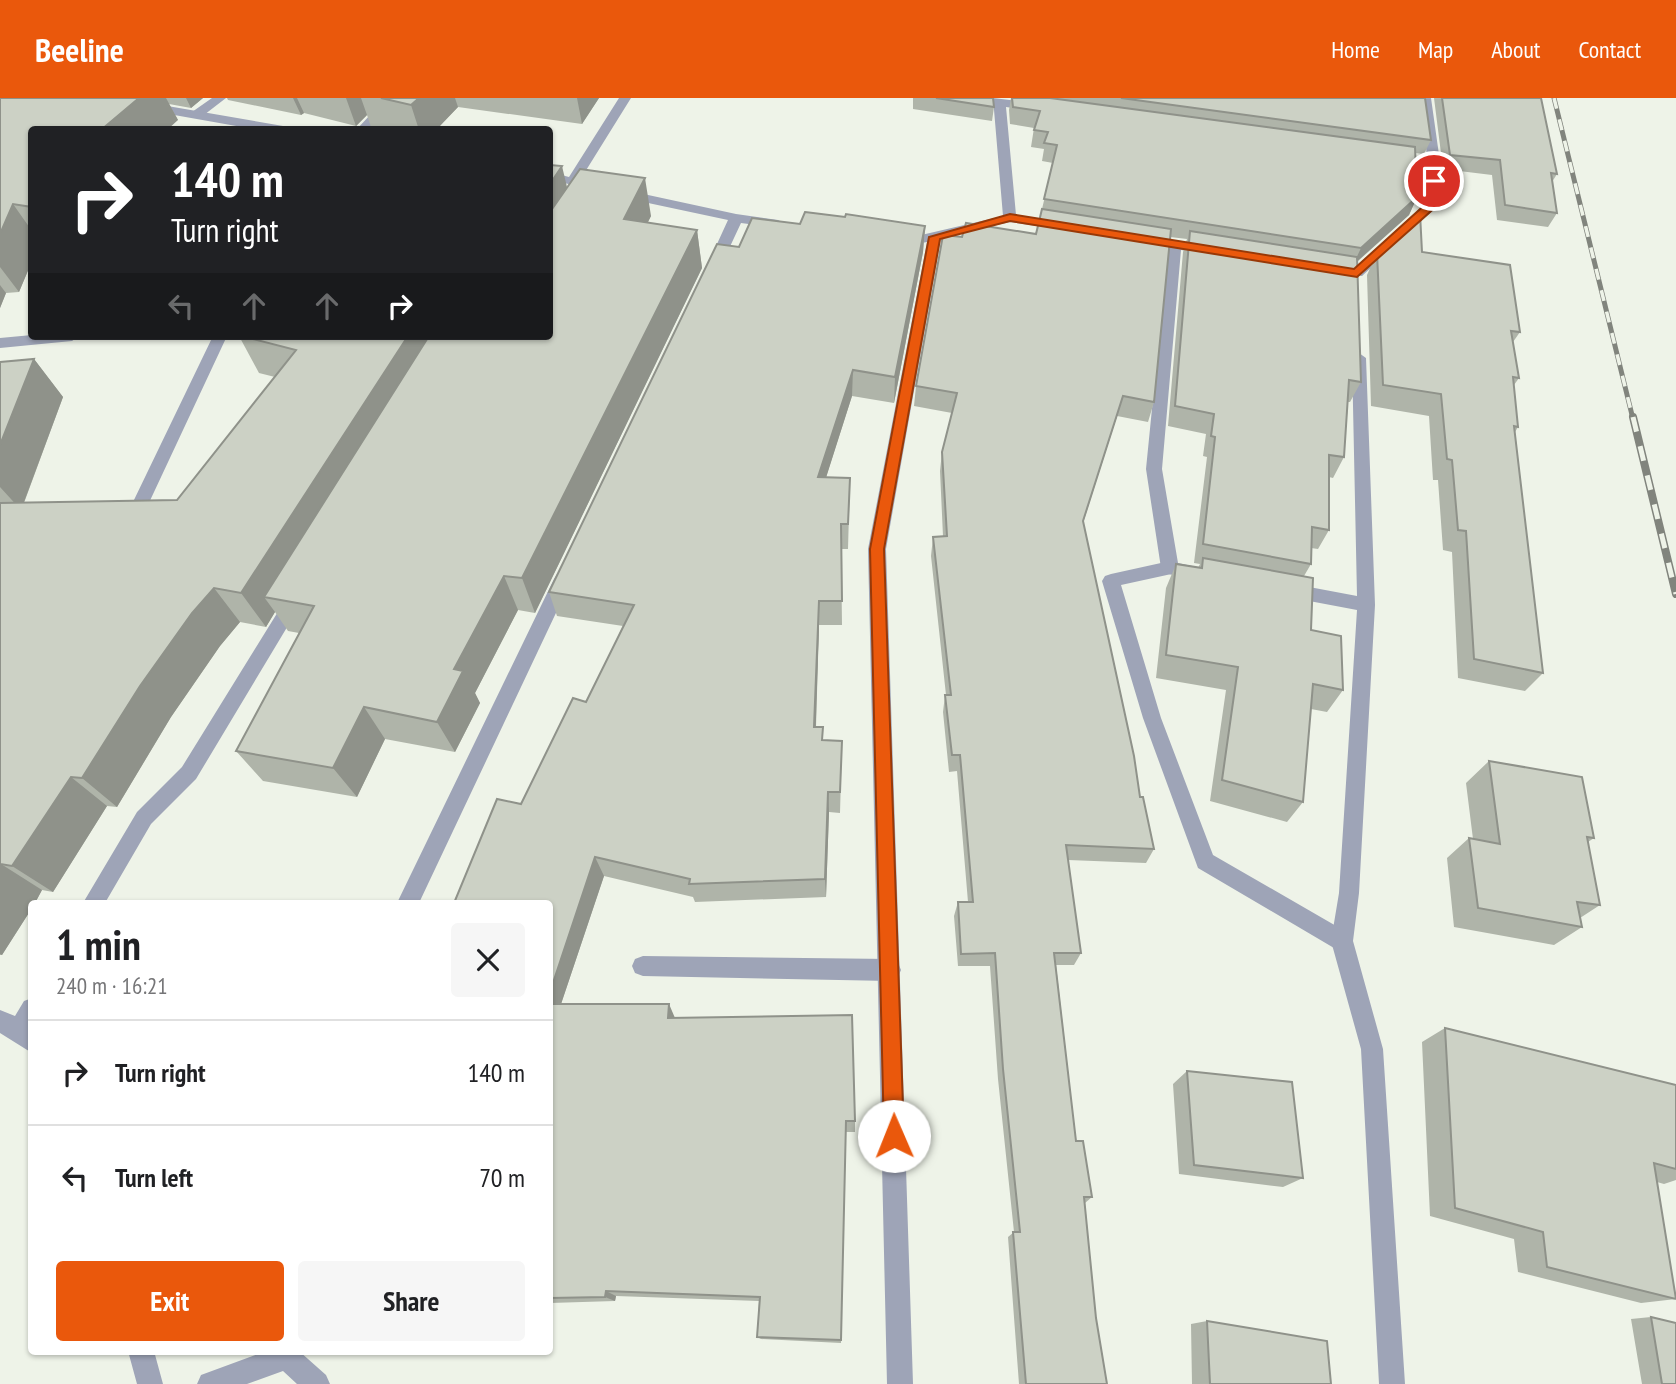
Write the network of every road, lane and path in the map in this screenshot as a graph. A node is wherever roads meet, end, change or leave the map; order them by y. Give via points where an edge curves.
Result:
1 (220, 98) edge
2 (393, 98) edge
3 (625, 98) edge
4 (1425, 98) edge
5 (999, 100) edge
6 (136, 104) edge
7 (1053, 110) edge
8 (196, 115) junction
9 (260, 126) edge
10 (366, 126) edge
11 (553, 177) edge
12 (573, 180) junction
13 (736, 218) junction
14 (1010, 218) junction
15 (788, 225) edge
16 (1079, 229) edge
17 (935, 237) junction
18 (1134, 238) edge
19 (904, 242) edge
20 (1175, 245) junction
21 (1227, 253) edge
22 (1318, 267) edge
23 (706, 281) edge
24 (31, 340) edge
25 (218, 340) edge
26 (1359, 342) edge
27 (0, 343) edge
28 (97, 511) edge
29 (569, 567) edge
30 (1170, 568) junction
31 (1223, 578) edge
32 (304, 584) edge
33 (1275, 588) edge
34 (1366, 605) junction
35 (96, 900) edge
36 (409, 900) edge
37 (1342, 941) junction
38 (643, 966) dead end
39 (890, 970) junction
40 (28, 1015) edge
41 (17, 1031) edge
42 (142, 1355) edge
43 (282, 1355) edge
44 (286, 1355) edge
45 (150, 1384) edge
46 (210, 1384) edge
47 (317, 1384) edge
48 (900, 1384) edge
49 (1392, 1384) edge

1 - 8 street
2 - 10 street
3 - 12 street
4 - 22 street via 1427,161 1435,202 1357,280
5 - 7 street
5 - 14 street
6 - 8 street
8 - 9 street
11 - 12 street
12 - 13 street via 588,192
13 - 15 street
13 - 23 street
14 - 16 street
14 - 17 street
17 - 19 street
17 - 39 street via 877,549
18 - 20 street
20 - 21 street
20 - 30 street via 1154,468
24 - 27 street
25 - 28 street via 139,507
26 - 34 street
29 - 36 street
30 - 31 street
30 - 37 street via 1111,581 1152,718 1205,860
32 - 35 street via 189,772 144,818
33 - 34 street
34 - 37 street via 1349,893
37 - 49 street via 1372,1049
38 - 39 street
39 - 48 street
40 - 41 street
42 - 45 street
43 - 46 street
44 - 47 street

